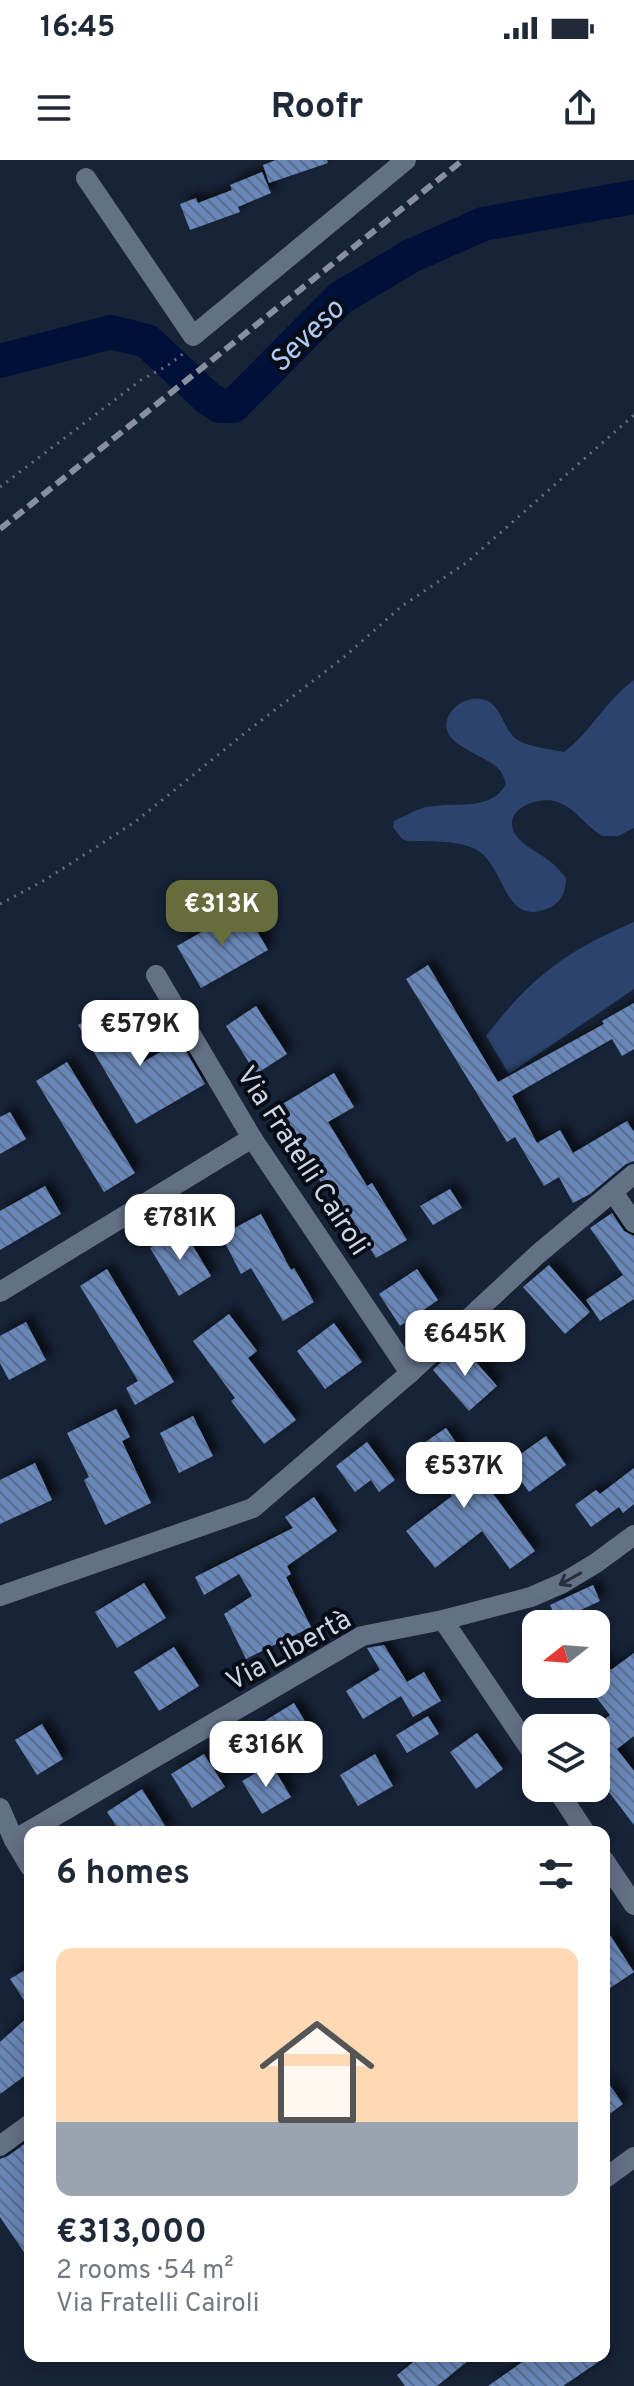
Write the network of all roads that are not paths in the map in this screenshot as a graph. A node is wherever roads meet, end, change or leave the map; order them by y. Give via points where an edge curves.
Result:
1 (406, 160) edge
2 (86, 178) dead end
3 (156, 975) dead end
4 (252, 1138) junction
5 (634, 1174) edge
6 (613, 1192) junction
7 (634, 1223) edge
8 (0, 1292) edge
9 (410, 1373) junction
10 (634, 1535) edge
11 (0, 1596) edge
12 (443, 1620) junction
13 (522, 1737) edge
14 (565, 1802) edge
15 (0, 1808) edge
16 (38, 1826) edge
17 (581, 1826) edge
18 (24, 1834) edge
19 (14, 1840) junction
20 (24, 1857) edge
21 (610, 1869) edge
22 (634, 1905) edge
23 (24, 2128) edge
24 (0, 2146) edge
25 (634, 2157) edge
26 (610, 2175) edge

1 - 2 street via 188,344
3 - 4 street, Via Fratelli Cairoli
4 - 8 street
4 - 9 street, Via Fratelli Cairoli
5 - 6 street
6 - 7 street
6 - 9 street
9 - 11 street via 253,1508
10 -> 12 street, Via Libertà via 563,1583
12 - 13 street
12 - 16 street, Via Libertà via 362,1636
14 - 17 street
15 - 19 street
18 - 19 street, Via Libertà
19 - 20 street
21 - 22 street
23 - 24 street
25 - 26 street

